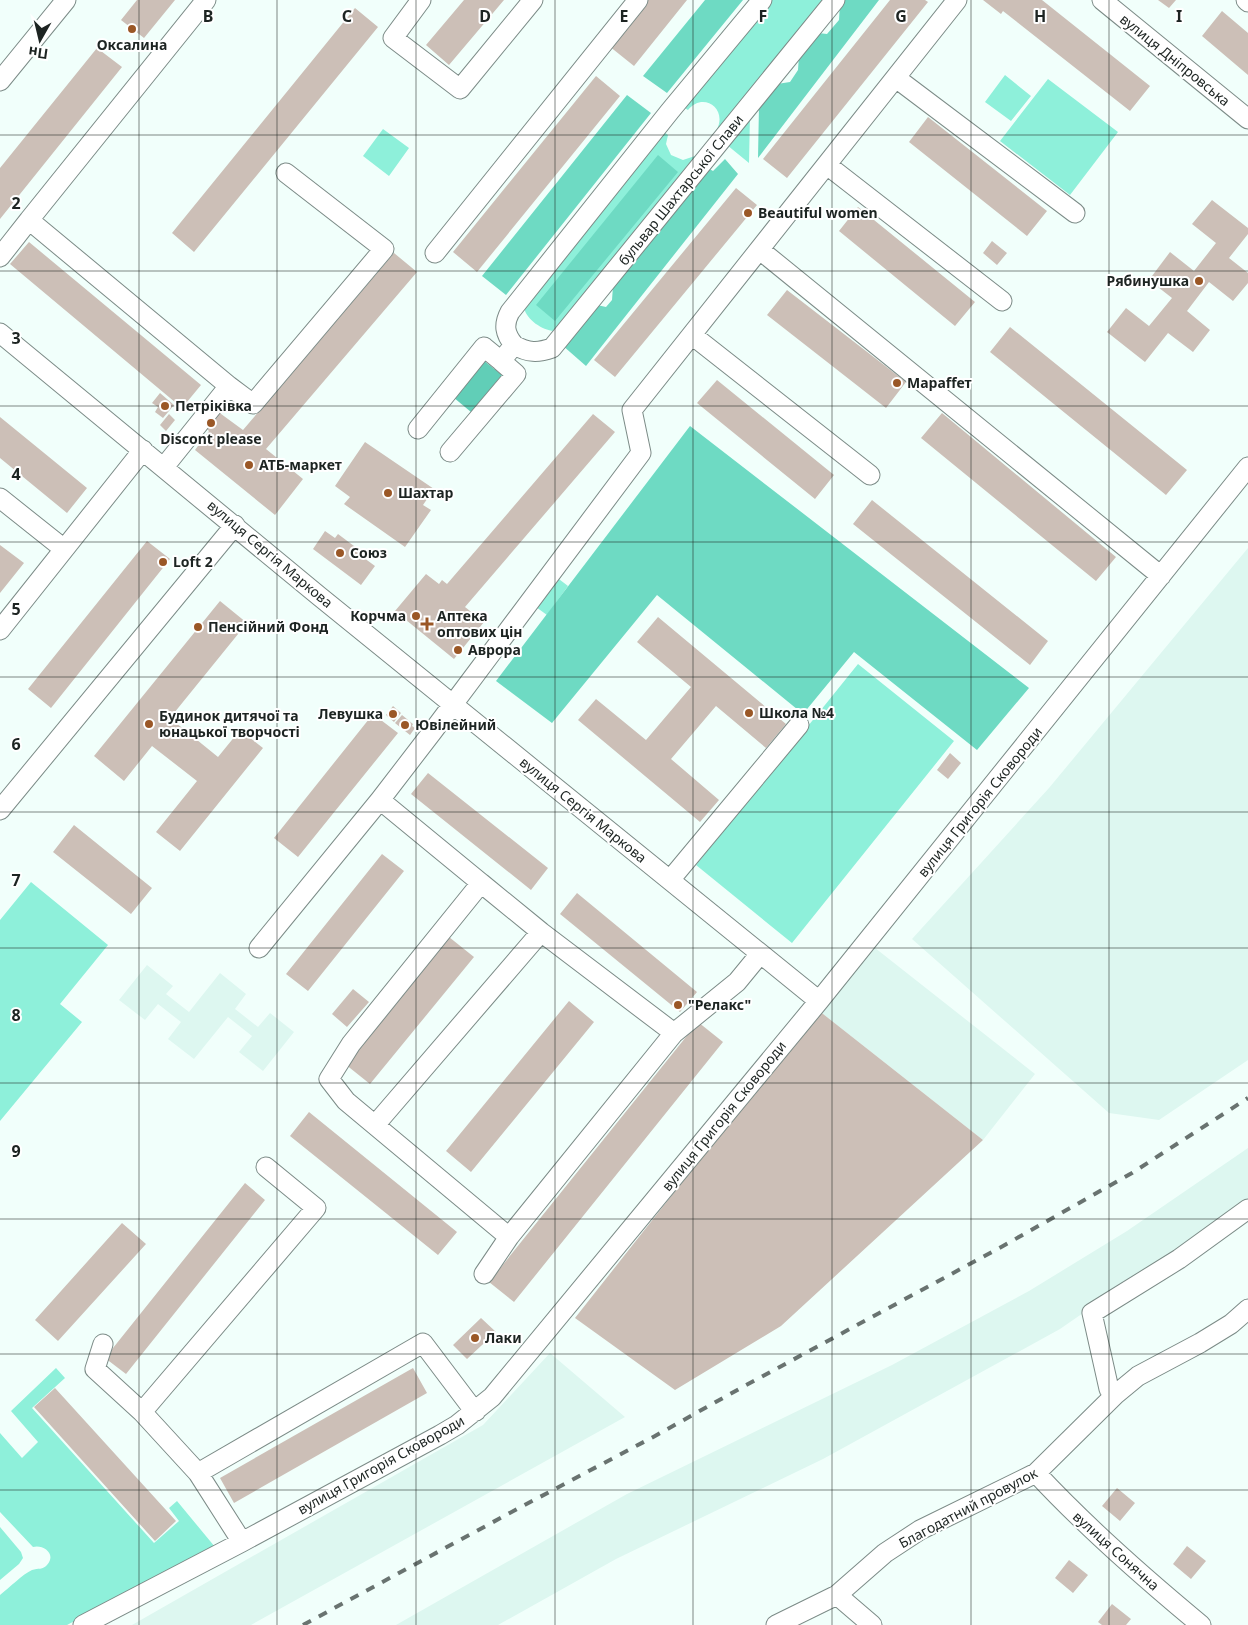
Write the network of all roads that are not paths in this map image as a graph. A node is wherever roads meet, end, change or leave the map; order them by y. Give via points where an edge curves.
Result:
1 (206, 0) edge
2 (421, 0) edge
3 (533, 0) edge
4 (638, 0) edge
5 (762, 0) edge
6 (835, 0) edge
7 (957, 0) edge
8 (1102, 0) edge
9 (64, 1) edge
10 (896, 78) junction
11 (0, 81) edge
12 (1248, 119) edge
13 (827, 165) junction
14 (286, 173) dead end
15 (1075, 213) dead end
16 (29, 220) junction
17 (760, 250) junction
18 (435, 253) dead end
19 (0, 257) edge
20 (1002, 301) dead end
21 (0, 333) edge
22 (692, 335) junction
23 (514, 345) junction
24 (501, 361) junction
25 (229, 386) junction
26 (418, 428) dead end
27 (143, 450) junction
28 (450, 452) dead end
29 (164, 467) junction
30 (1248, 467) edge
31 (870, 475) dead end
32 (0, 498) edge
33 (235, 525) junction
34 (64, 549) junction
35 (1161, 576) junction
36 (0, 630) edge
37 (453, 704) junction
38 (799, 725) dead end
39 (380, 800) junction
40 (0, 810) edge
41 (670, 880) junction
42 (481, 883) junction
43 (541, 932) junction
44 (259, 948) dead end
45 (760, 954) junction
46 (819, 1001) junction
47 (674, 1032) junction
48 (375, 1125) junction
49 (266, 1167) dead end
50 (1248, 1209) edge
51 (509, 1237) junction
52 (484, 1274) dead end
53 (1248, 1309) edge
54 (103, 1344) dead end
55 (1115, 1395) junction
56 (476, 1411) junction
57 (142, 1412) junction
58 (198, 1473) junction
59 (1036, 1473) junction
60 (242, 1542) junction
61 (837, 1595) junction
62 (83, 1625) edge
63 (776, 1625) edge
64 (872, 1625) edge
65 (1201, 1625) edge

1 - 16 street
2 - 3 street via 393,38 460,89
4 - 18 street
5 - 23 street via 510,312 505,330
6 - 23 street, бульвар Шахтарської Слави via 552,348 533,352
7 - 10 street
8 - 12 street, вулиця Дніпровська
9 - 11 street
10 - 13 street
10 - 15 street
13 - 17 street
13 - 20 street
14 - 25 street via 384,249 253,404
16 - 19 street
16 - 25 street
17 - 22 street
17 - 35 street
21 - 27 street, вулиця Сергія Маркова
22 - 31 street
22 - 37 street via 632,410 641,453
23 - 24 street
24 - 26 street via 484,347
24 - 28 street via 516,374
25 - 29 street
27 - 29 street, вулиця Сергія Маркова
27 - 34 street
29 - 33 street, вулиця Сергія Маркова
30 - 35 street, вулиця Григорія Сковороди
32 - 34 street
33 - 37 street, вулиця Сергія Маркова
33 - 40 street
34 - 36 street
35 - 46 street, вулиця Григорія Сковороди
37 - 39 street
37 - 41 street, вулиця Сергія Маркова
38 - 41 street
39 - 42 street
39 - 44 street
41 - 45 street, вулиця Сергія Маркова
42 - 43 street
42 - 48 street via 351,1044 329,1079 346,1101
43 - 47 street
43 - 48 street
45 - 46 street, вулиця Сергія Маркова
45 - 47 street via 737,982
46 - 56 street, вулиця Григорія Сковороди via 518,1367
47 - 51 street
48 - 51 street
49 - 57 street via 316,1208
50 - 55 street via 1179,1259 1092,1313 1108,1389
51 - 52 street
53 - 55 street, Благодатний провулок via 1200,1343 1138,1376
54 - 57 street via 95,1370
55 - 59 street, Благодатний провулок
56 - 58 street via 423,1343
56 - 60 street, вулиця Григорія Сковороди via 440,1435
57 - 58 street
58 - 60 street
59 - 61 street, Благодатний провулок via 920,1530 885,1553
59 - 65 street, вулиця Сонячна via 1130,1566
60 - 62 street, вулиця Григорія Сковороди
61 - 63 street, Благодатний провулок
61 - 64 street

